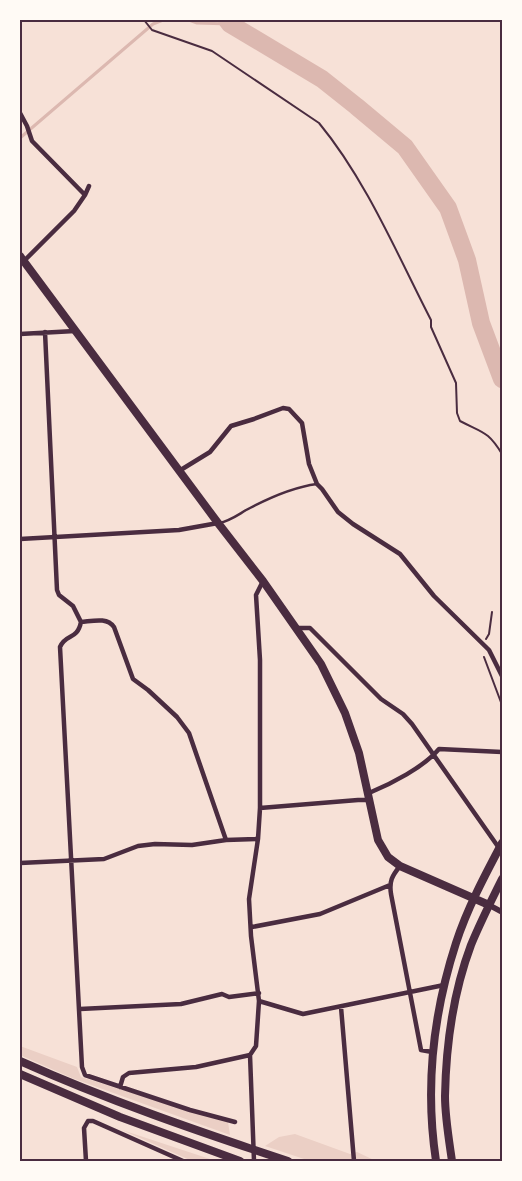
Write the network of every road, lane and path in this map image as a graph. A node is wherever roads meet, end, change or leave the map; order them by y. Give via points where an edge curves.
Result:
1 (145, 21) edge
2 (20, 113) edge
3 (89, 186) dead end
4 (85, 196) junction
5 (22, 259) edge
6 (75, 331) junction
7 (46, 332) junction
8 (20, 334) edge
9 (502, 454) edge
10 (179, 471) junction
11 (317, 484) junction
12 (218, 523) junction
13 (54, 537) junction
14 (20, 539) edge
15 (263, 581) junction
16 (81, 622) junction
17 (295, 628) junction
18 (502, 676) edge
19 (502, 752) edge
20 (433, 756) junction
21 (370, 797) junction
22 (260, 808) junction
23 (258, 839) junction
24 (226, 840) junction
25 (501, 846) edge
26 (72, 861) junction
27 (20, 864) edge
28 (400, 866) junction
29 (502, 879) edge
30 (390, 885) junction
31 (474, 899) junction
32 (489, 905) junction
33 (502, 912) edge
34 (252, 927) junction
35 (444, 985) junction
36 (259, 992) junction
37 (411, 992) junction
38 (259, 1001) junction
39 (341, 1007) junction
40 (80, 1009) junction
41 (432, 1052) junction
42 (250, 1055) junction
43 (20, 1061) edge
44 (20, 1074) edge
45 (120, 1087) junction
46 (235, 1122) dead end
47 (254, 1150) junction
48 (86, 1161) edge
49 (184, 1161) edge
50 (240, 1161) edge
51 (254, 1161) edge
52 (288, 1161) edge
53 (354, 1161) edge
54 (436, 1161) edge
55 (452, 1161) edge

1 - 9 path via 152,30 212,51 325,130 356,174 431,320 431,327 456,383 460,421 485,432
2 - 4 street via 32,141
3 - 4 street
4 - 5 street via 66,220
5 - 6 main road
6 - 7 street
6 - 10 main road
7 - 8 street
7 - 13 street
10 - 11 street via 210,452 231,426 283,408 289,409 302,423 308,464
10 - 12 main road
11 - 12 lane via 267,499 227,522
11 - 18 street via 338,512 400,554 434,596 489,650
12 - 13 street via 179,530
12 - 15 main road
13 - 14 street
13 - 16 street via 59,595 73,606
15 - 17 main road
15 - 22 street via 256,595 260,660
16 - 24 street via 101,620 111,623 133,679 178,717 184,726 193,743
16 - 26 street via 79,632 60,646
17 - 20 street via 310,628 381,699 404,714
17 - 21 main road via 321,664 345,713
19 - 20 street via 439,749
20 - 21 street
20 - 25 street
21 - 22 street
21 - 28 main road via 378,840 388,857
22 - 23 street
23 - 24 street
23 - 34 street via 249,899
24 - 26 street via 192,845 138,846 104,859
25 - 31 main road
26 - 27 street
26 - 40 street
28 - 30 street
28 - 31 main road
29 - 32 main road
30 - 34 street via 320,914
30 - 37 street
31 - 32 main road
31 - 35 main road via 456,942
32 - 33 street
32 - 55 main road via 460,981 447,1053 445,1098
34 - 36 street
35 - 37 street
35 - 41 main road
36 - 38 street
36 - 40 street via 229,997 222,994 180,1004
37 - 39 street
37 - 41 street via 421,1050
38 - 39 street via 303,1014
38 - 42 street via 256,1046
39 - 53 street
40 - 45 street via 85,1075
41 - 54 main road via 430,1099
42 - 45 street via 196,1067 129,1073 123,1077
42 - 47 street
43 - 47 main road via 120,1102
44 - 50 main road via 120,1117
45 - 46 street
47 - 51 street
47 - 52 main road
48 - 49 street via 84,1128 88,1121

